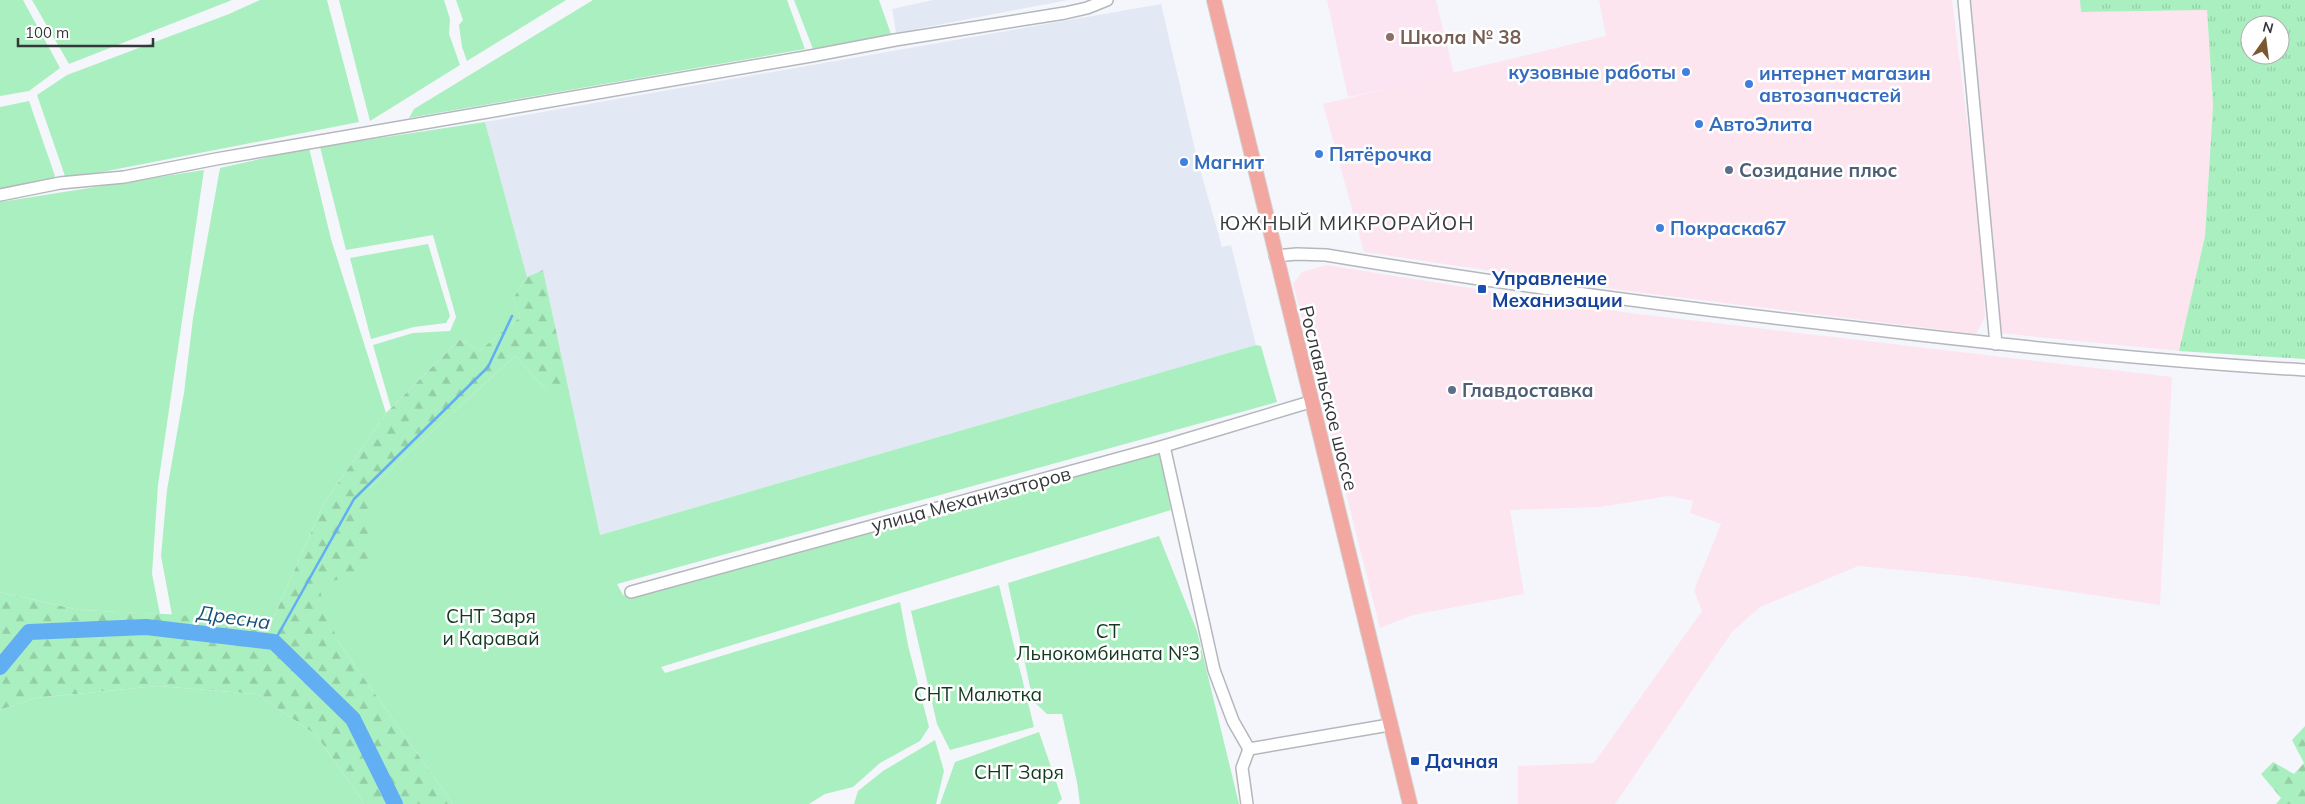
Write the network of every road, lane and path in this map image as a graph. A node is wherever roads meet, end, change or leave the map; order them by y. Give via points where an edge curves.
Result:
1 (1108, 0) edge
2 (1214, 0) edge
3 (1964, 0) edge
4 (0, 196) edge
5 (1275, 256) junction
6 (1996, 344) junction
7 (2305, 370) edge
8 (1310, 402) junction
9 (1164, 446) junction
10 (631, 592) dead end
11 (1389, 724) junction
12 (1249, 750) junction
13 (1247, 804) edge
14 (1410, 804) edge

1 - 4 street via 1065,12 124,177 60,183
2 - 5 main road, Рославльское шоссе
3 - 6 street
5 - 6 street via 1326,255 1620,299
5 - 8 main road, Рославльское шоссе
6 - 7 street
8 - 9 street, улица Механизаторов
8 - 11 main road, Рославльское шоссе
9 - 10 street, улица Механизаторов
9 - 12 street via 1214,670 1233,721
11 - 12 street
11 - 14 main road, Рославльское шоссе
12 - 13 street via 1242,768

